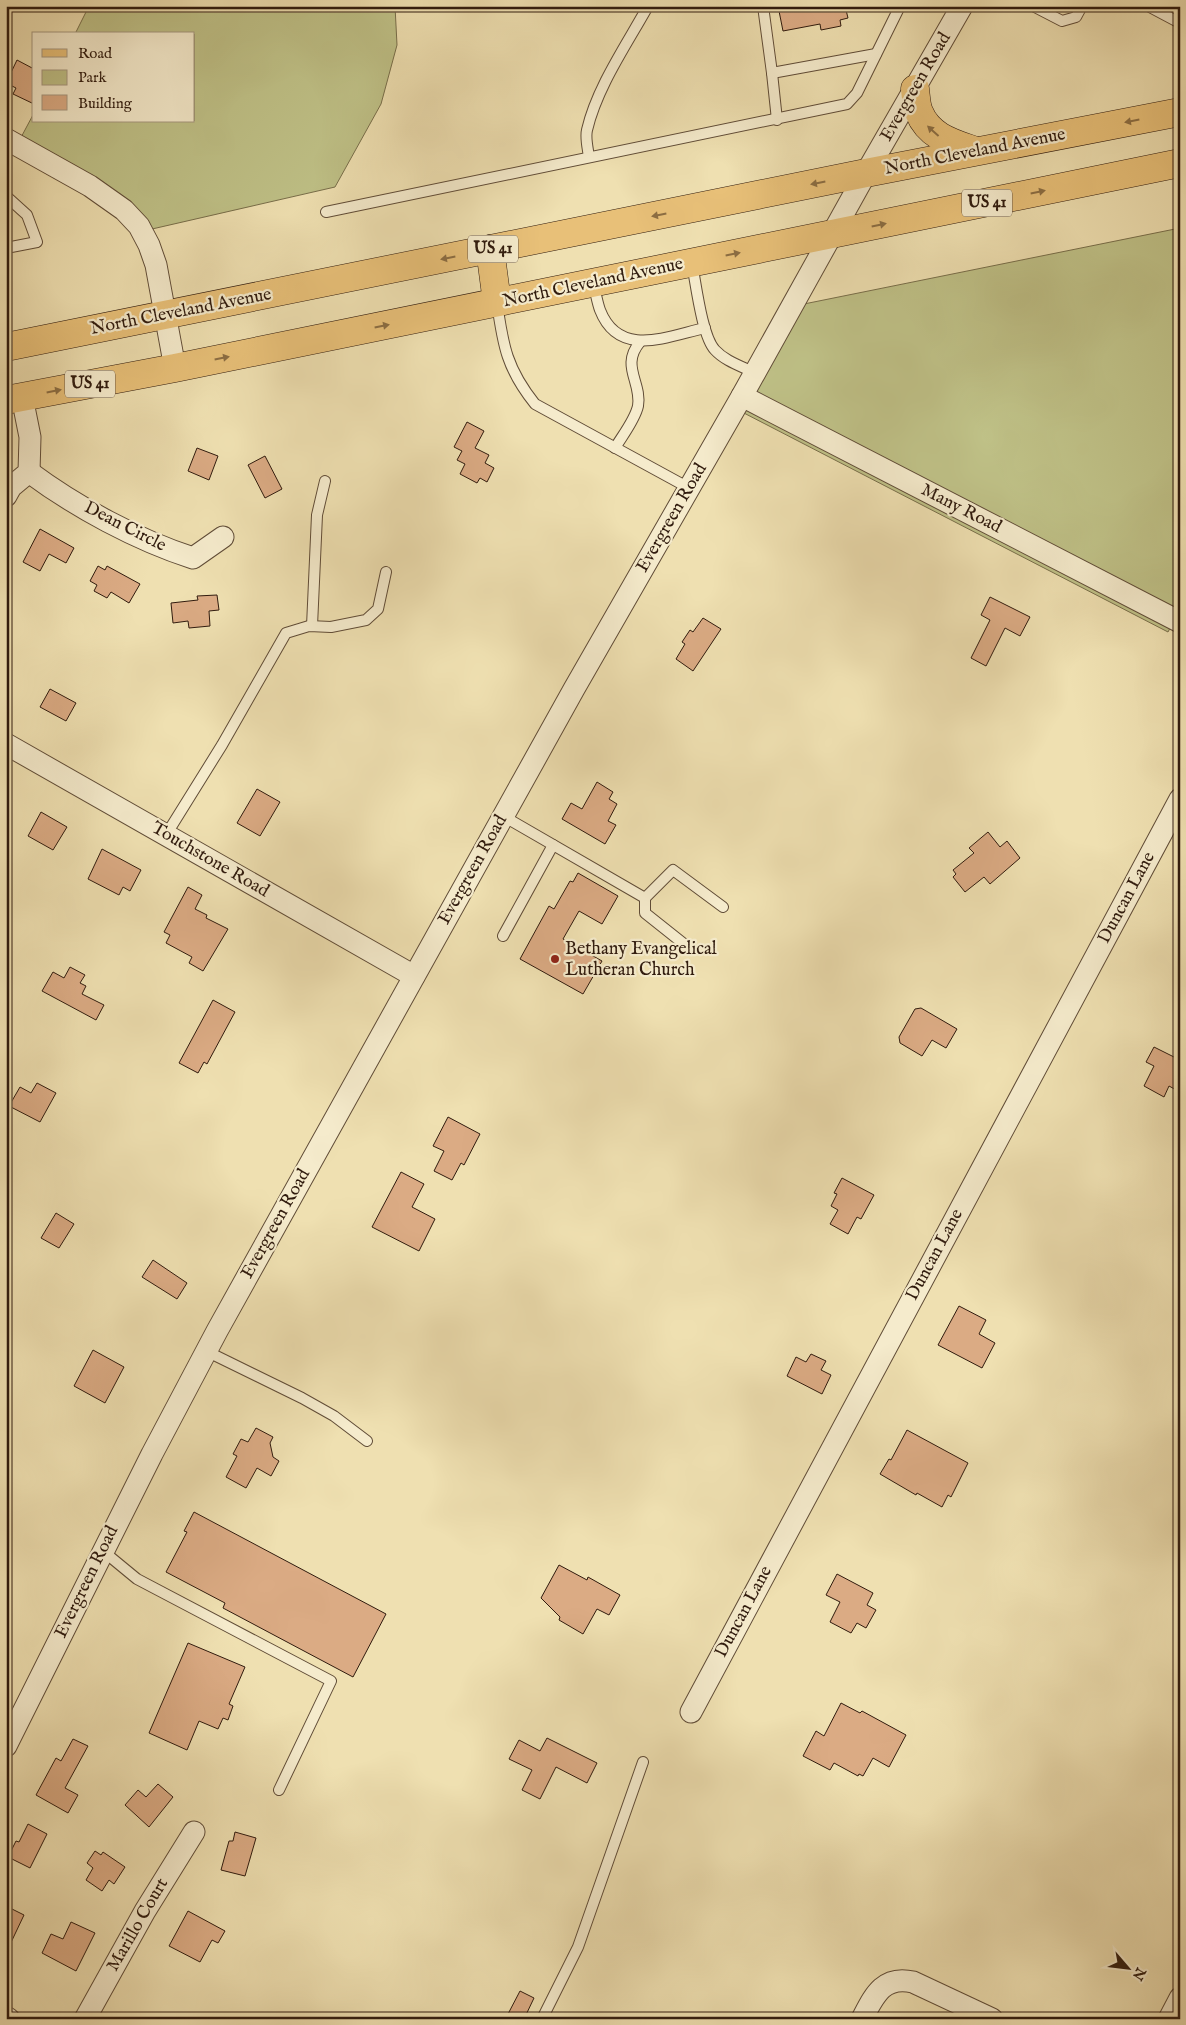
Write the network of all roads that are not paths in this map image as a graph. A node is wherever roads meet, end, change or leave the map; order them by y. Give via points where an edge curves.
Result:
1 (648, 6) edge
2 (763, 6) edge
3 (900, 6) edge
4 (962, 6) edge
5 (1033, 6) edge
6 (1082, 6) edge
7 (1148, 6) edge
8 (1180, 23) edge
9 (876, 54) junction
10 (772, 74) junction
11 (914, 89) junction
12 (1180, 112) edge
13 (777, 120) junction
14 (6, 139) edge
15 (976, 151) junction
16 (589, 157) junction
17 (1180, 164) edge
18 (866, 173) junction
19 (6, 196) edge
20 (326, 212) dead end
21 (831, 234) junction
22 (6, 248) edge
23 (490, 250) junction
24 (692, 263) junction
25 (593, 283) junction
26 (497, 302) junction
27 (165, 316) junction
28 (705, 328) junction
29 (640, 342) junction
30 (6, 347) edge
31 (174, 368) junction
32 (755, 373) junction
33 (742, 396) junction
34 (14, 399) edge
35 (615, 448) junction
36 (29, 472) junction
37 (325, 481) dead end
38 (689, 488) junction
39 (6, 496) edge
40 (222, 537) dead end
41 (386, 572) dead end
42 (1180, 622) edge
43 (312, 626) junction
44 (6, 744) edge
45 (1180, 799) edge
46 (503, 816) junction
47 (166, 835) junction
48 (553, 845) junction
49 (645, 898) junction
50 (723, 907) dead end
51 (503, 936) dead end
52 (689, 948) dead end
53 (414, 976) junction
54 (206, 1351) junction
55 (367, 1441) dead end
56 (103, 1551) junction
57 (691, 1712) dead end
58 (6, 1746) edge
59 (643, 1762) dead end
60 (279, 1790) dead end
61 (194, 1832) dead end
62 (1180, 1998) edge
63 (85, 2019) edge
64 (542, 2019) edge
65 (862, 2019) edge
66 (992, 2019) edge
67 (1169, 2019) edge

1 - 16 lane via 595,108 587,132
2 - 10 lane
3 - 9 lane
4 - 11 street, Evergreen Road
5 - 6 lane via 1062,21 1076,16
7 - 8 lane
9 - 10 lane
9 - 13 lane via 848,104
10 - 13 lane
15 -> 11 main road via 943,140 929,129 919,112
11 - 18 street, Evergreen Road
12 -> 15 main road, North Cleveland Avenue / US 41
13 - 16 lane
14 - 27 street via 90,186 124,210 139,226 156,265
15 - 18 main road, North Cleveland Avenue / US 41
16 - 20 lane
21 -> 17 main road, North Cleveland Avenue / US 41
18 - 21 street, Evergreen Road
18 -> 23 main road, North Cleveland Avenue / US 41
19 - 22 lane via 26,215 37,242
24 -> 21 main road, North Cleveland Avenue / US 41
21 - 32 street, Evergreen Road
23 - 26 main road
23 -> 27 main road, North Cleveland Avenue / US 41
24 - 25 main road, North Cleveland Avenue / US 41
24 - 28 lane
25 - 26 main road, North Cleveland Avenue / US 41
25 - 29 lane via 601,312 614,331
31 -> 26 main road, North Cleveland Avenue / US 41
26 - 35 lane via 503,344 511,368 526,393 535,404
27 - 30 main road, North Cleveland Avenue / US 41
27 - 31 street
28 - 29 lane
28 - 32 lane via 713,349 725,359
29 - 35 lane via 631,356 637,409
34 -> 31 main road, North Cleveland Avenue / US 41
32 - 33 street, Evergreen Road
33 - 38 street, Evergreen Road
33 - 42 street, Many Road
34 - 36 street via 30,437
35 - 38 lane
36 - 39 street via 11,487
36 - 40 street, Dean Circle via 60,495 179,554 193,558
37 - 43 lane via 317,515
38 - 46 street, Evergreen Road
41 - 43 lane via 378,609 366,620 331,627
43 - 47 lane via 286,633
44 - 47 street, Touchstone Road
45 - 57 street, Duncan Lane
46 - 48 lane
46 - 53 street, Evergreen Road
47 - 53 street, Touchstone Road
48 - 49 lane
48 - 51 lane
49 - 50 lane via 673,870
49 - 52 lane via 645,913
53 - 54 street, Evergreen Road
54 - 55 lane via 318,1407
54 - 56 street, Evergreen Road
56 - 58 street, Evergreen Road
56 - 60 lane via 138,1579 331,1681
59 - 64 lane via 578,1947
61 - 63 street, Marillo Court via 145,1911
62 - 67 street
65 - 66 street via 877,1991 904,1980

